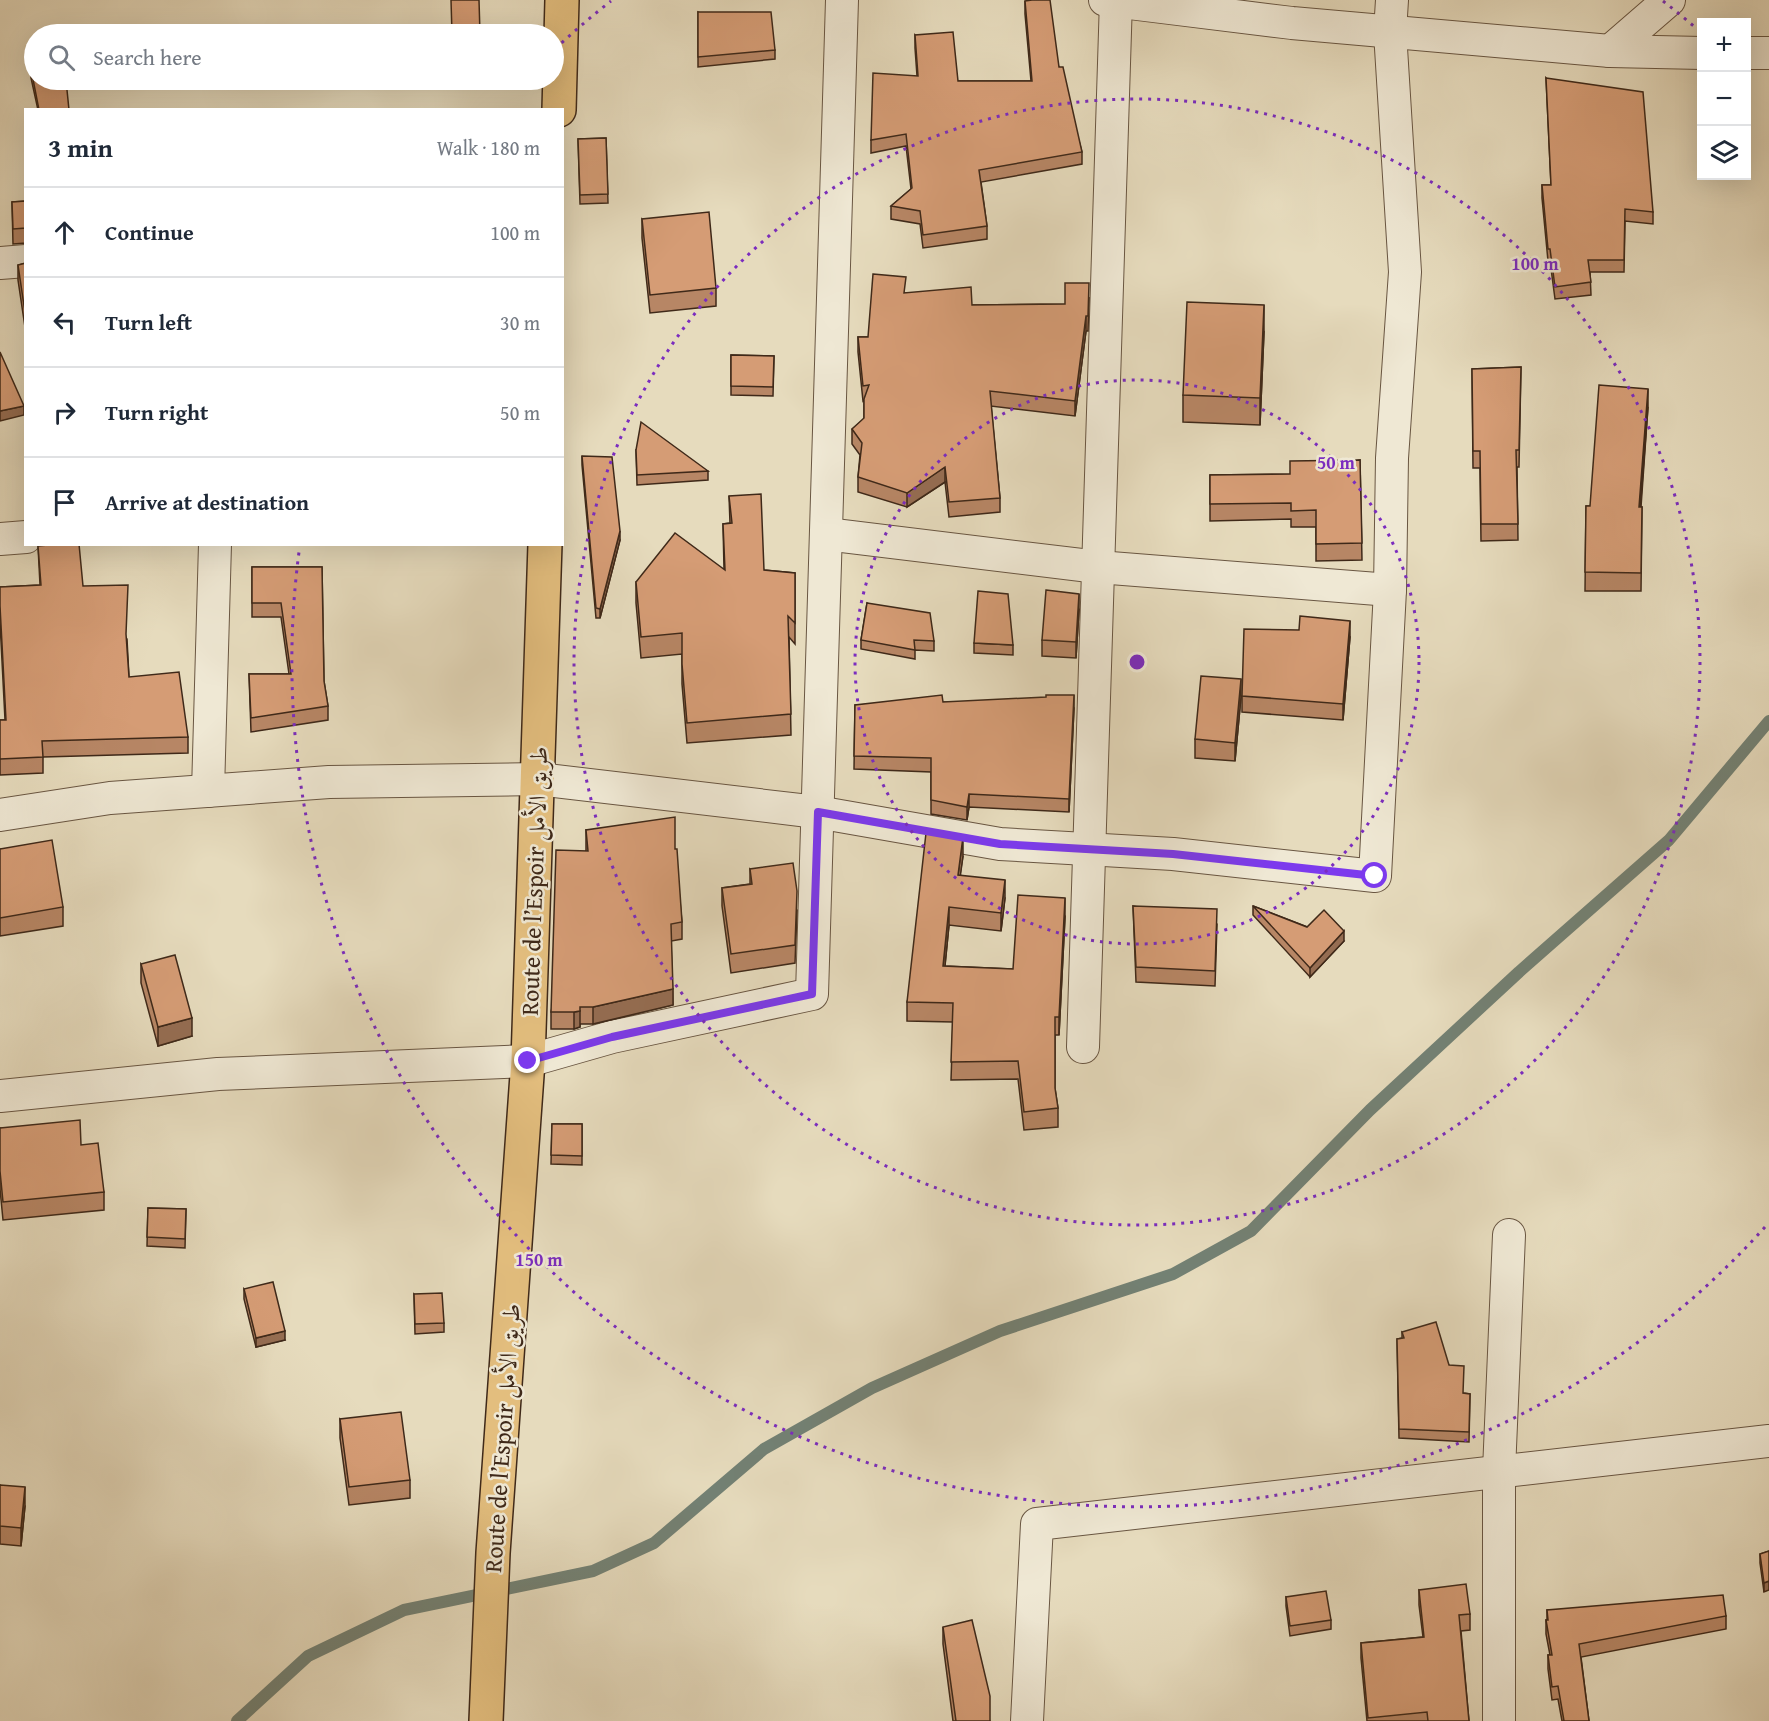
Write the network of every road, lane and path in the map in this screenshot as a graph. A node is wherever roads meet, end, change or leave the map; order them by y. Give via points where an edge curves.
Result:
1 (562, 0) edge
2 (842, 0) edge
3 (1112, 0) edge
4 (1392, 0) edge
5 (1669, 0) edge
6 (561, 24) edge
7 (1390, 32) junction
8 (1610, 51) junction
9 (1697, 53) edge
10 (1751, 53) edge
11 (1769, 53) edge
12 (560, 90) edge
13 (559, 108) edge
14 (24, 261) edge
15 (0, 263) edge
16 (826, 534) junction
17 (24, 537) edge
18 (0, 539) edge
19 (215, 546) edge
20 (545, 546) edge
21 (1098, 567) junction
22 (1389, 590) junction
23 (538, 779) junction
24 (208, 791) junction
25 (818, 812) junction
26 (0, 815) edge
27 (1089, 849) junction
28 (1083, 1047) dead end
29 (528, 1061) junction
30 (0, 1096) edge
31 (1509, 1235) dead end
32 (1769, 1441) edge
33 (1499, 1471) junction
34 (486, 1721) edge
35 (1027, 1721) edge
36 (1499, 1721) edge

1 - 6 highway
2 - 16 street
3 - 7 street
3 - 21 street
4 - 7 street
5 - 8 street
7 - 8 street
7 - 22 street via 1405,272 1392,458
8 - 9 street
10 - 11 street
12 - 13 highway
14 - 15 street
16 - 21 street
16 - 25 street
17 - 18 street
19 - 24 street
20 - 23 highway, Route de l’Espoir طريق الأمل
21 - 22 street
21 - 27 street
22 - 27 street via 1375,876
23 - 24 street via 329,782
23 - 25 street
23 - 29 highway, Route de l’Espoir طريق الأمل
24 - 26 street via 110,798
25 - 27 street via 1000,844
25 - 29 street via 812,994 612,1037
27 - 28 street
29 - 30 street via 218,1074
29 - 34 highway, Route de l’Espoir طريق الأمل via 493,1553
31 - 33 street
32 - 33 street
33 - 35 street via 1036,1524
33 - 36 street

